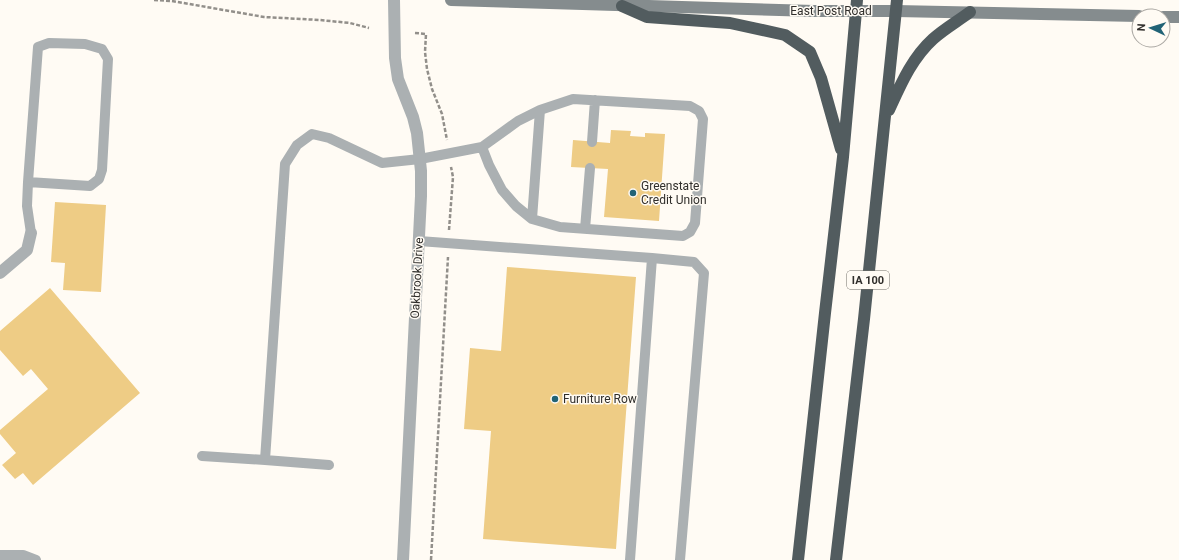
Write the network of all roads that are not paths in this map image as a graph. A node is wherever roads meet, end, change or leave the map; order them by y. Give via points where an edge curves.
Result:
1 (394, 0) edge
2 (451, 0) edge
3 (896, 5) edge
4 (622, 6) junction
5 (857, 6) edge
6 (970, 12) junction
7 (1131, 16) edge
8 (595, 100) junction
9 (540, 110) junction
10 (885, 118) junction
11 (592, 142) dead end
12 (482, 147) junction
13 (843, 157) junction
14 (420, 159) junction
15 (590, 168) dead end
16 (28, 182) junction
17 (532, 219) junction
18 (585, 229) junction
19 (31, 233) joint
20 (419, 240) junction
21 (652, 258) junction
22 (0, 273) edge
23 (202, 456) dead end
24 (265, 460) junction
25 (329, 465) dead end
26 (0, 555) edge
27 (36, 560) edge
28 (403, 560) edge
29 (630, 560) edge
30 (680, 560) edge
31 (798, 560) edge
32 (836, 560) edge

1 - 14 street, Oakbrook Drive via 398,79 413,117
2 - 4 main road, East Post Road
3 - 5 main road, East Post Road
3 - 6 main road, East Post Road
3 - 10 highway, IA 100
4 - 5 main road, East Post Road via 814,11
4 - 13 highway via 647,17 730,23 785,35 810,52 821,78
5 - 13 highway, IA 100
6 - 7 main road, East Post Road
6 - 10 highway via 933,39 914,61
8 - 9 lane via 573,99
8 - 11 lane
8 - 18 lane via 690,106 699,111 703,119 696,216 690,232 683,236
9 - 12 lane via 518,121
9 - 17 lane
10 - 32 highway, IA 100
12 - 14 lane
12 - 17 lane via 502,190
13 - 31 highway, IA 100
14 - 20 street, Oakbrook Drive
14 - 24 lane via 382,163 329,138 312,134 297,145 285,164
15 - 18 lane
16 - 16 lane via 38,47 49,43 85,44 102,49 108,59 102,170 99,179 90,186
16 - 19 lane via 27,206
17 - 18 lane via 560,227
19 - 22 street via 27,250
20 - 21 lane
20 - 28 street, Oakbrook Drive
21 - 29 lane
21 - 30 lane via 694,262 704,273
23 - 24 lane
24 - 25 lane
26 - 27 lane via 23,556

